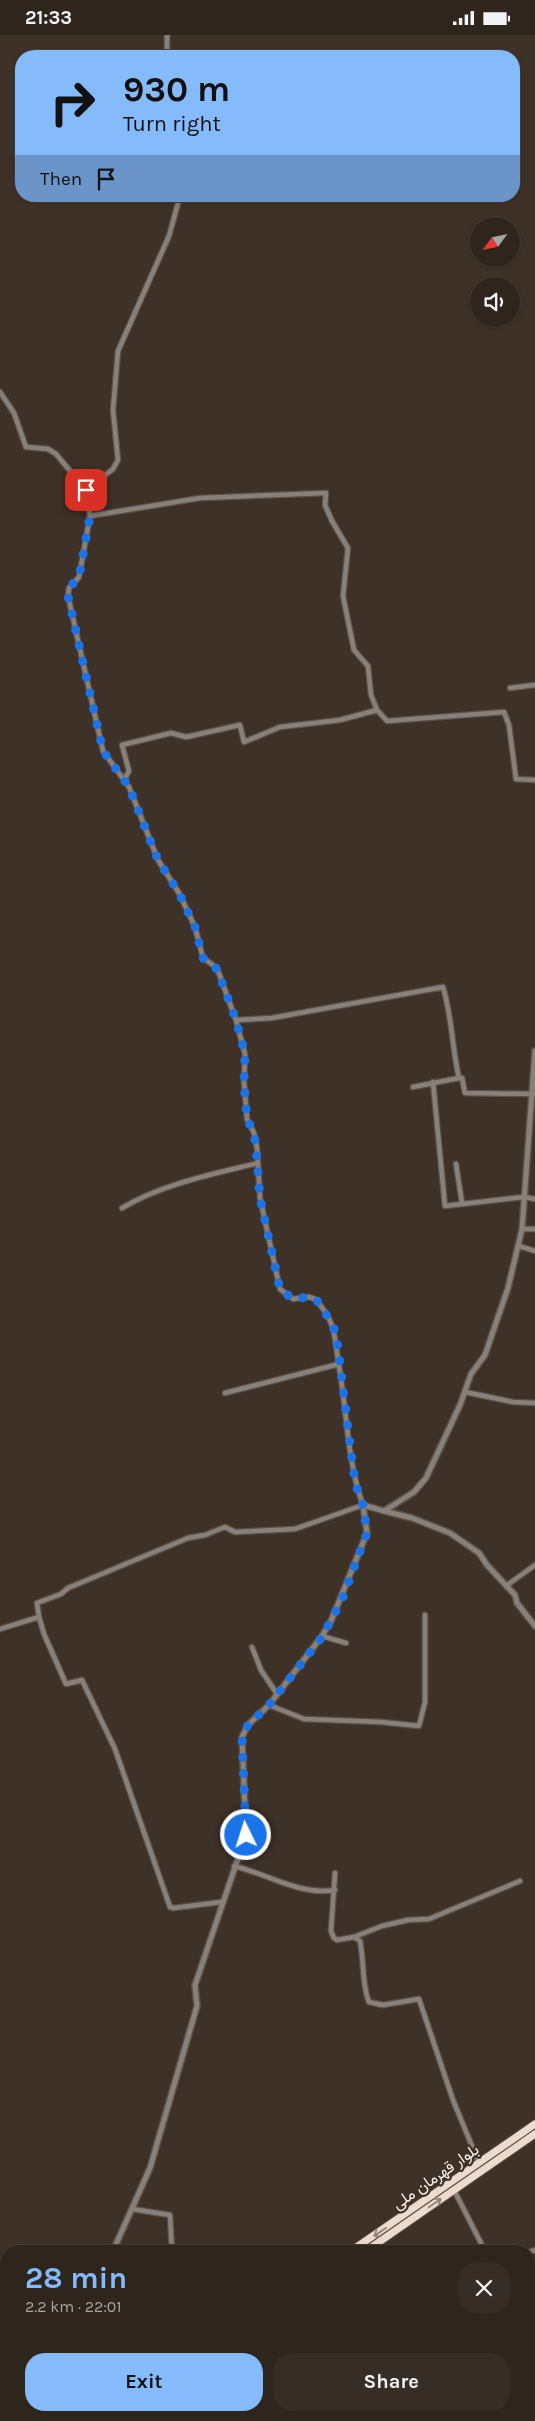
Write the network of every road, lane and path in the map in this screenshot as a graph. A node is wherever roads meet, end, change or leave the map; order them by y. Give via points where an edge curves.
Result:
1 (167, 35) edge
2 (168, 50) edge
3 (178, 202) edge
4 (0, 393) edge
5 (86, 490) junction
6 (90, 516) junction
7 (535, 685) edge
8 (510, 688) dead end
9 (377, 710) junction
10 (535, 779) edge
11 (124, 780) junction
12 (236, 1020) junction
13 (535, 1051) edge
14 (459, 1078) junction
15 (433, 1082) junction
16 (413, 1087) dead end
17 (534, 1093) edge
18 (258, 1163) junction
19 (456, 1164) dead end
20 (524, 1197) junction
21 (535, 1199) edge
22 (462, 1203) junction
23 (122, 1208) dead end
24 (522, 1229) junction
25 (535, 1229) edge
26 (519, 1246) junction
27 (535, 1251) edge
28 (339, 1364) junction
29 (465, 1392) junction
30 (225, 1393) dead end
31 (535, 1403) edge
32 (363, 1505) junction
33 (384, 1511) junction
34 (535, 1565) edge
35 (506, 1586) junction
36 (426, 1615) dead end
37 (38, 1617) junction
38 (535, 1626) edge
39 (0, 1629) edge
40 (322, 1637) junction
41 (346, 1643) dead end
42 (252, 1647) dead end
43 (277, 1694) junction
44 (269, 1705) junction
45 (234, 1866) junction
46 (335, 1873) dead end
47 (520, 1881) dead end
48 (335, 1891) junction
49 (221, 1902) junction
50 (354, 1937) junction
51 (535, 2124) edge
52 (535, 2134) edge
53 (479, 2163) junction
54 (454, 2190) junction
55 (132, 2209) junction
56 (116, 2245) edge
57 (172, 2245) edge
58 (360, 2245) edge
59 (375, 2245) edge
60 (482, 2245) edge

1 - 2 street
3 - 5 street via 169,236 118,351 113,409 118,460 113,469
4 - 5 street via 14,413 26,447 48,449 56,454
5 - 6 street
6 - 9 street via 200,498 326,493 325,505 348,548 343,596 354,650 368,666 371,695
6 - 11 street via 79,577 69,588 68,596 103,751
7 - 8 street
9 - 10 street via 387,721 504,712 509,725 516,779
9 - 11 street via 340,720 280,727 244,742 240,725 186,737 171,733 122,745 129,771
11 - 12 street via 158,860 195,927 203,958 217,969
12 - 14 street via 272,1019 443,987
12 - 18 street via 245,1054 247,1119 254,1133
13 - 17 street
14 - 15 street
14 - 17 street via 462,1078 464,1093
15 - 16 street
15 - 22 street via 445,1206
17 - 20 street
18 - 23 street via 207,1175 135,1200
18 - 28 street via 260,1198 280,1289 293,1299 316,1299 323,1307 333,1325
19 - 22 street
20 - 21 street
20 - 22 street
20 - 24 street
24 - 25 street
24 - 26 street
26 - 27 street
26 - 29 street via 493,1334
28 - 30 street
28 - 32 street via 355,1483
29 - 31 street
29 - 33 street via 426,1478 414,1492
32 - 33 street
32 - 37 street via 295,1529 235,1533 225,1527 179,1541 37,1603
32 - 40 street via 367,1533 342,1600
33 - 35 street via 450,1533 479,1553
34 - 35 street
35 - 38 street
36 - 44 street via 425,1702 419,1726 304,1719
37 - 39 street
37 - 49 street via 66,1684 82,1680 115,1749 170,1907
40 - 41 street
40 - 43 street
42 - 43 street via 261,1670
43 - 44 street
44 - 45 street via 248,1725 242,1737 246,1835
45 - 48 street via 285,1884 321,1892
45 - 49 street
46 - 48 street
47 - 50 street via 429,1919 391,1924
48 - 50 street via 331,1931 337,1940
49 - 55 street via 195,1985 197,2007 150,2168
50 - 53 street via 360,1941 369,2002 383,2005 419,1999 453,2100
51 - 53 highway, بلوار قهرمان ملی
52 - 54 highway, بلوار قهرمان ملی
53 -> 58 highway, بلوار قهرمان ملی
59 -> 54 highway, بلوار قهرمان ملی
54 - 60 street
55 - 56 street
55 - 57 street via 170,2215

